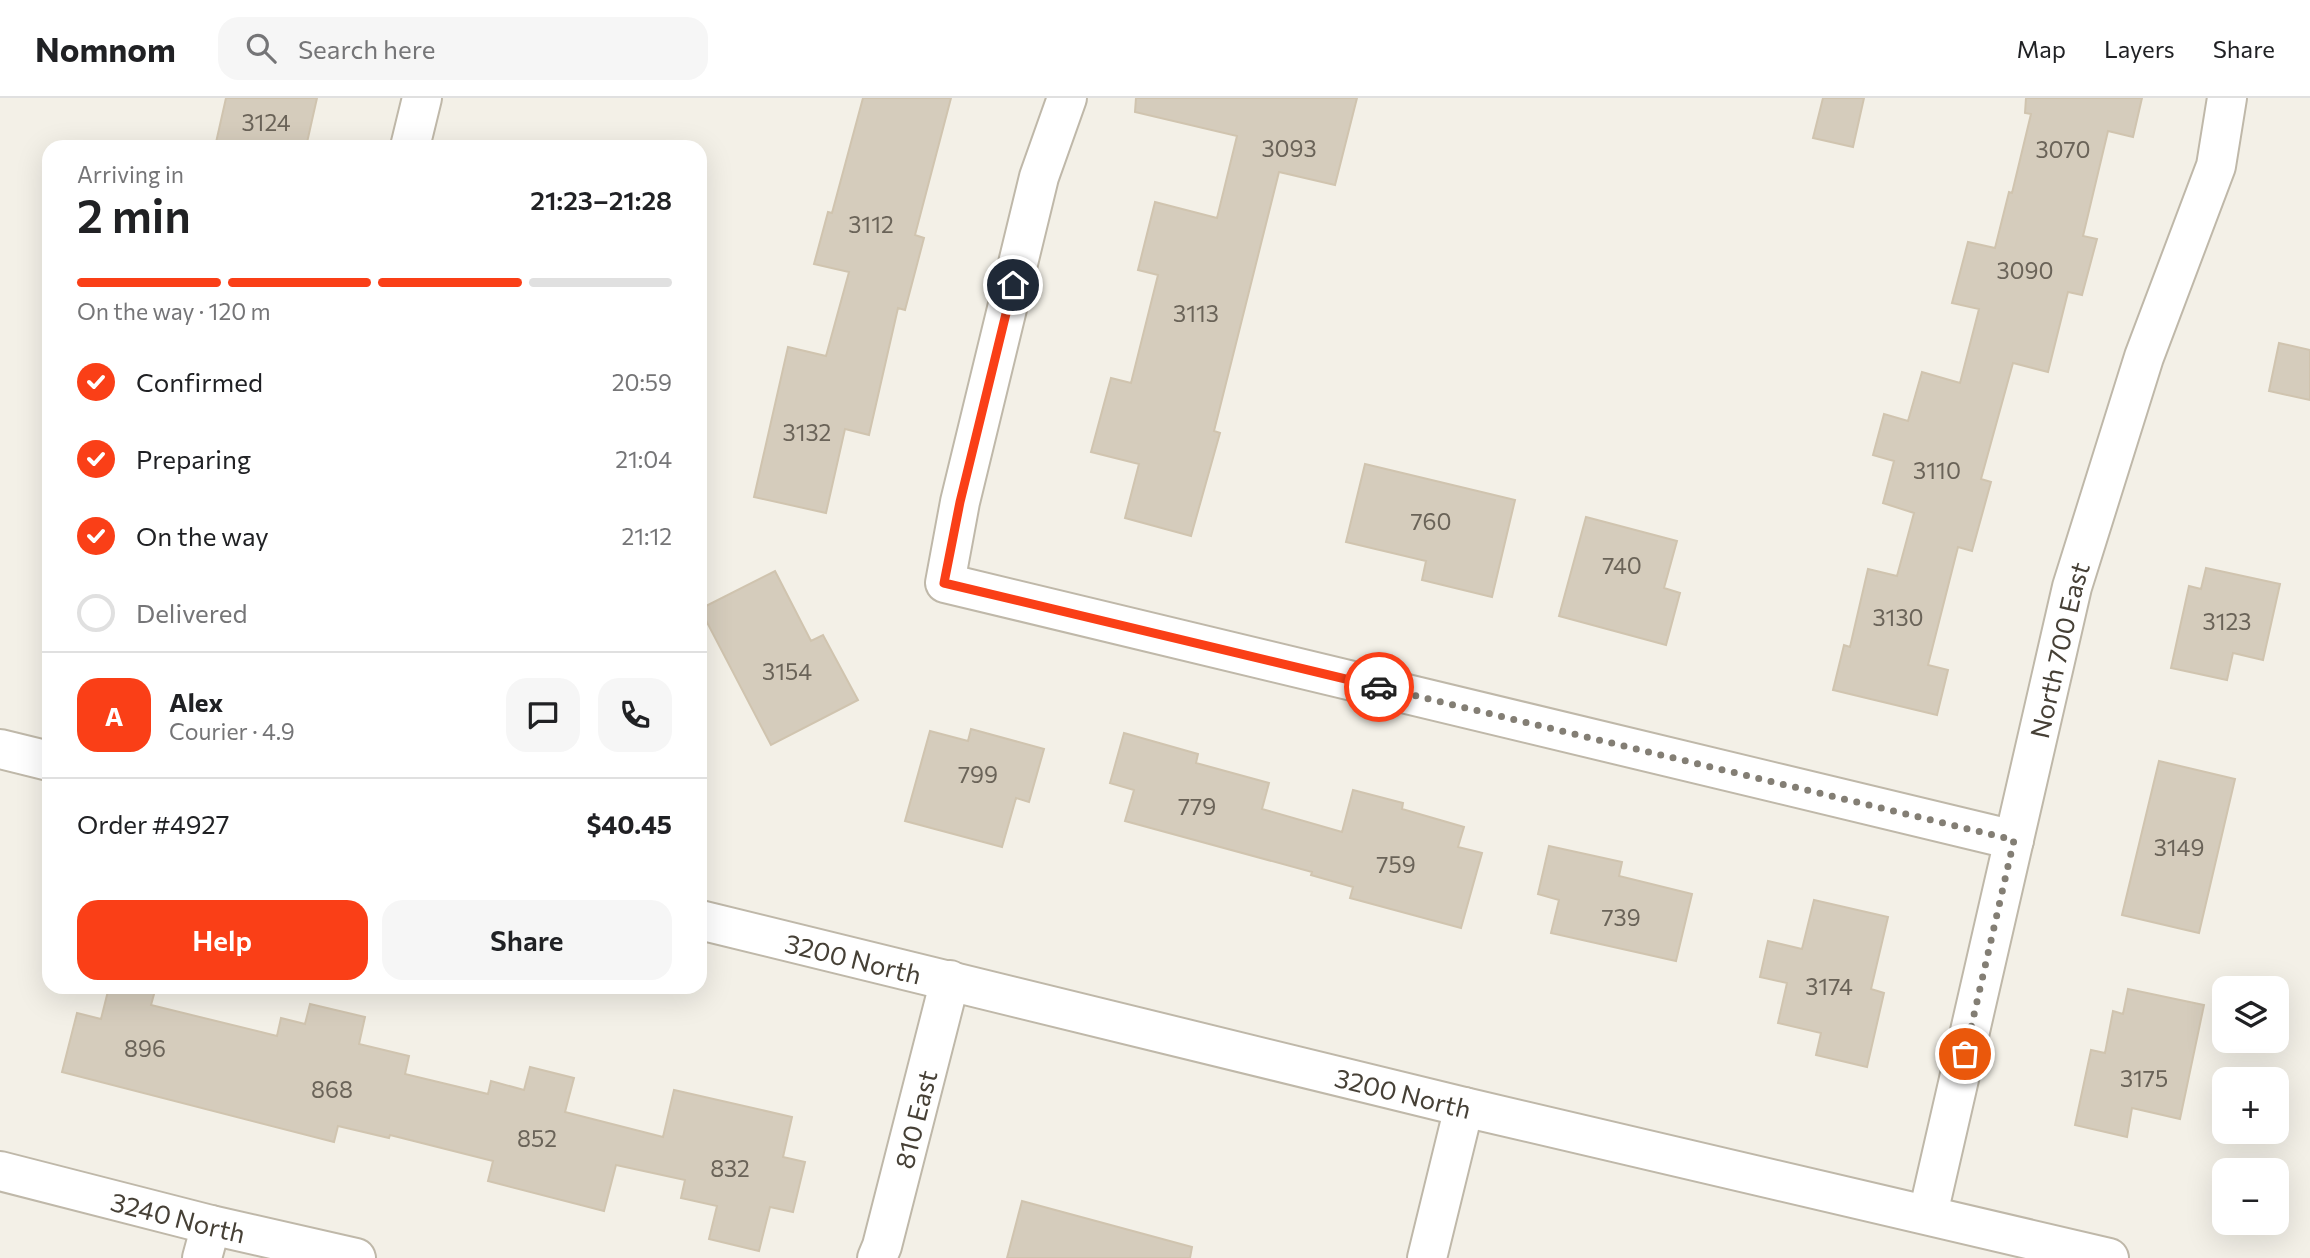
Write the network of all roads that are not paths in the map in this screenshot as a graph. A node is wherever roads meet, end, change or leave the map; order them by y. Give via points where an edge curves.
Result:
1 (422, 98) edge
2 (1067, 98) edge
3 (2227, 98) edge
4 (412, 140) edge
5 (0, 749) edge
6 (42, 759) edge
7 (2014, 840) junction
8 (707, 922) edge
9 (950, 981) junction
10 (1464, 1107) junction
11 (0, 1171) edge
12 (1928, 1214) junction
13 (206, 1241) edge
14 (356, 1258) edge
15 (877, 1258) edge
16 (1427, 1258) edge
17 (2109, 1258) edge

1 - 4 street
2 - 7 street via 1040,177 944,583
3 - 7 street, North 700 East via 2216,166 2144,357 2072,587
5 - 6 street
7 - 12 street, North 700 East
8 - 9 street, 3200 North
9 - 10 street, 3200 North
9 - 15 street, 810 East
10 - 12 street, 3200 North
10 - 16 street
11 - 13 street, 3240 North
12 - 17 street, 3200 North
13 - 14 street, 3240 North

